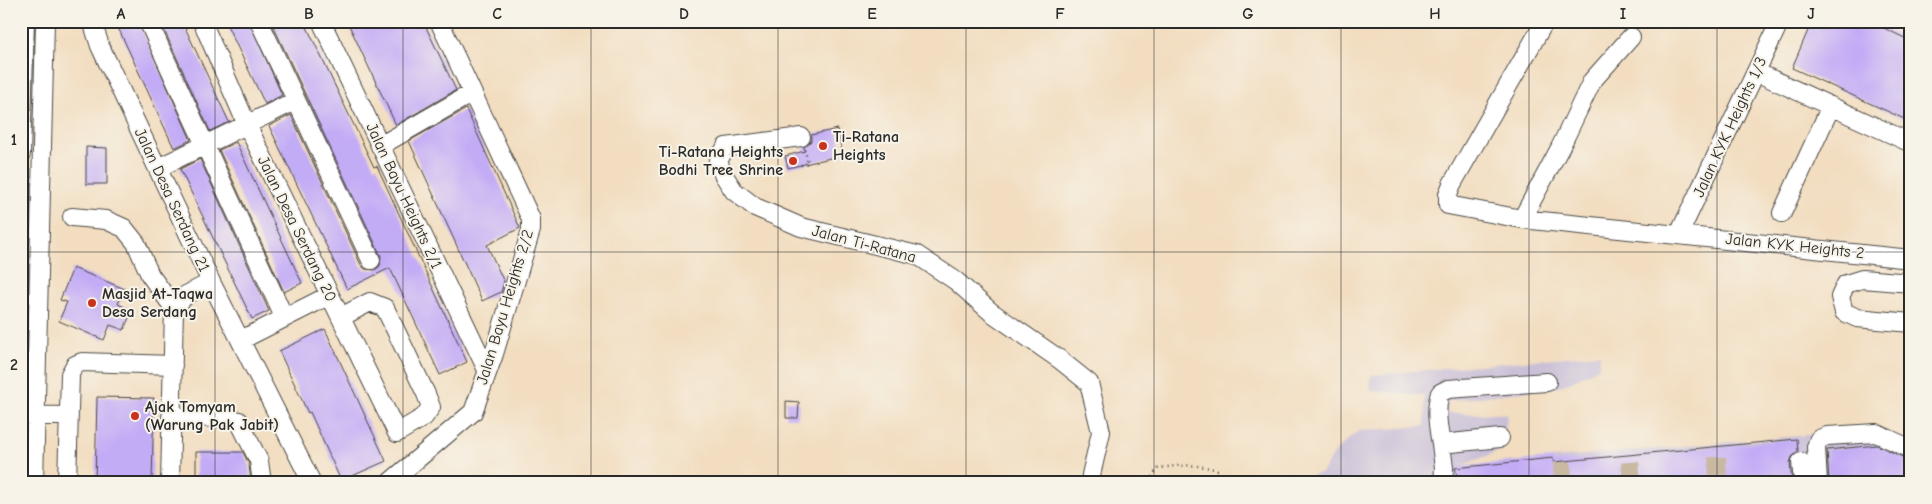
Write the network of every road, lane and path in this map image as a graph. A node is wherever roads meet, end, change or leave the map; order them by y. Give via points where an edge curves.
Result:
1 (25, 21) edge
2 (45, 21) edge
3 (92, 21) edge
4 (148, 21) edge
5 (202, 21) edge
6 (259, 21) edge
7 (321, 21) edge
8 (439, 21) edge
9 (1546, 21) edge
10 (1780, 21) edge
11 (1631, 37) dead end
12 (1756, 72) junction
13 (472, 93) junction
14 (295, 101) junction
15 (1831, 106) junction
16 (247, 126) junction
17 (801, 137) dead end
18 (1911, 143) edge
19 (203, 146) junction
20 (380, 146) junction
21 (21, 154) edge
22 (158, 168) junction
23 (1782, 213) dead end
24 (72, 218) dead end
25 (1522, 219) junction
26 (1680, 234) junction
27 (1911, 259) edge
28 (371, 260) dead end
29 (211, 282) junction
30 (1911, 283) edge
31 (330, 295) junction
32 (174, 308) junction
33 (284, 317) junction
34 (341, 317) junction
35 (1911, 323) edge
36 (241, 340) junction
37 (173, 365) junction
38 (487, 370) junction
39 (1547, 382) dead end
40 (29, 415) edge
41 (68, 416) junction
42 (171, 417) junction
43 (1500, 438) dead end
44 (1441, 444) junction
45 (1911, 449) edge
46 (1801, 462) dead end
47 (1152, 477) dead end
48 (34, 483) edge
49 (68, 483) edge
50 (170, 483) edge
51 (262, 483) edge
52 (312, 483) edge
53 (389, 483) edge
54 (1093, 483) edge
55 (1223, 483) edge
56 (1443, 483) edge
57 (1803, 483) edge
58 (1818, 483) edge

1 - 21 street
2 - 40 street
3 - 22 street, Jalan Desa Serdang 21 via 100,46
4 - 19 street
5 - 16 street, Jalan Desa Serdang 20
6 - 14 street
7 - 20 street, Jalan Bayu Heights 2/1
8 - 13 street, Jalan Bayu Heights 2/2
9 - 25 street, Jalan KYK Heights 2 via 1452,184 1446,200 1452,207
10 - 12 street, Jalan KYK Heights 1/3
11 - 25 street via 1592,81
12 - 15 street
12 - 26 street, Jalan KYK Heights 1/3
13 - 20 street
13 - 38 street, Jalan Bayu Heights 2/2 via 531,218 531,230
14 - 16 street
14 - 28 street
15 - 18 street
15 - 23 street
16 - 19 street
16 - 31 street, Jalan Desa Serdang 20
17 - 54 street, Jalan Ti-Ratana via 726,147 718,161 734,191 755,207 801,227 917,255 1089,383 1101,432
19 - 22 street
19 - 33 street
20 - 38 street, Jalan Bayu Heights 2/1
22 - 29 street, Jalan Desa Serdang 21
24 - 32 street via 106,220 124,228 136,243 150,275
25 - 26 street, Jalan KYK Heights 2
26 - 27 street, Jalan KYK Heights 2
29 - 32 street via 186,295
29 - 36 street, Jalan Desa Serdang 21
30 - 35 street via 1862,279 1846,284 1840,297 1844,312 1857,318
31 - 33 street
31 - 34 street, Jalan Desa Serdang 20
32 - 37 street
33 - 36 street
34 - 34 street, Jalan Desa Serdang 20 via 398,434 424,417 431,406 385,308 370,302
36 - 52 street, Jalan Desa Serdang 21
37 - 41 street via 82,362 75,365 70,374
37 - 42 street
38 - 53 street, Jalan Bayu Heights 2/2 via 473,412
39 - 44 street via 1448,389 1440,393 1437,421
40 - 41 street
40 - 48 street
41 - 49 street
42 - 50 street
42 - 51 street via 239,421 259,461
43 - 44 street
44 - 56 street
45 - 58 street via 1876,433 1827,436 1819,439 1816,448
46 - 57 street
47 - 55 path via 1158,469 1180,464 1199,465 1218,470

